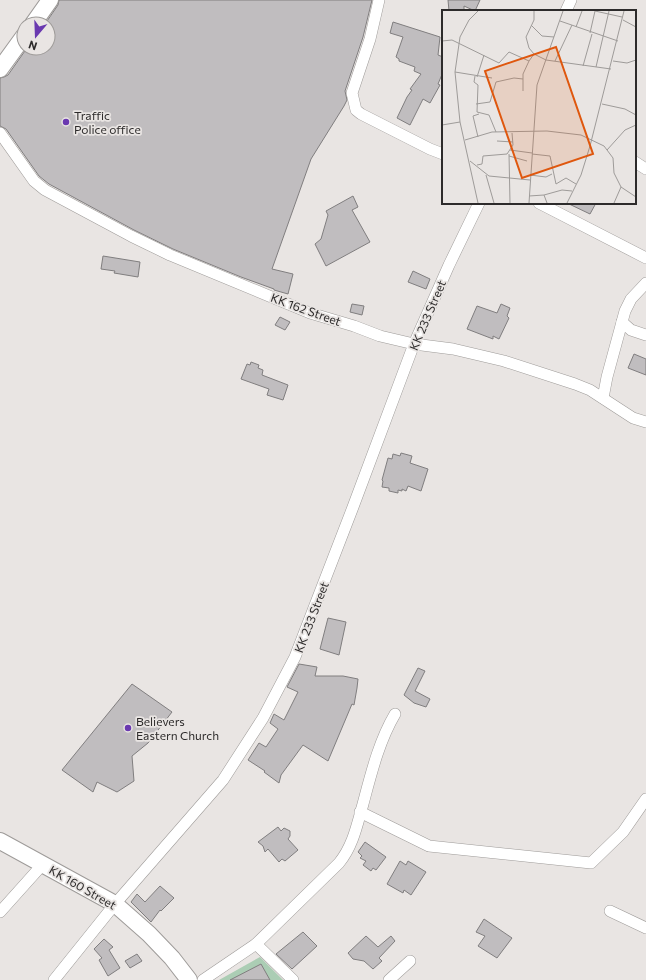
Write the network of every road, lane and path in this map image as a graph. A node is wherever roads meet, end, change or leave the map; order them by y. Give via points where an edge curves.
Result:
1 (50, 0) edge
2 (379, 0) edge
3 (571, 0) edge
4 (566, 10) edge
5 (39, 16) edge
6 (16, 47) edge
7 (0, 69) edge
8 (0, 133) edge
9 (442, 154) edge
10 (636, 163) edge
11 (646, 169) edge
12 (479, 204) edge
13 (542, 204) edge
14 (646, 258) edge
15 (646, 283) edge
16 (622, 322) junction
17 (646, 335) edge
18 (414, 344) junction
19 (603, 398) junction
20 (646, 422) edge
21 (395, 714) dead end
22 (646, 799) edge
23 (360, 812) junction
24 (0, 841) edge
25 (43, 864) junction
26 (115, 904) junction
27 (610, 911) dead end
28 (0, 912) edge
29 (646, 928) edge
30 (256, 944) junction
31 (410, 961) dead end
32 (54, 980) edge
33 (189, 980) edge
34 (203, 980) edge
35 (293, 980) edge
36 (389, 980) edge

1 - 5 main road
2 - 9 street via 370,39 352,93 356,110
3 - 4 street
6 - 7 main road
8 - 18 street, KK 162 Street via 34,181 45,190 131,236 203,270 310,313 380,336
10 - 11 street
12 - 18 street, KK 233 Street
13 - 14 street
15 - 16 street via 631,299
16 - 17 street via 631,330
16 - 19 street
18 - 19 street, KK 162 Street via 453,349 504,362 576,384
18 - 26 street, KK 233 Street via 295,658 263,718 223,780
19 - 20 street, KK 162 Street via 633,418
21 - 23 street via 386,733
22 - 23 street via 623,832 591,863 429,846
23 - 30 street via 353,838 342,859
24 - 25 main road, KK 160 Street
25 - 26 main road, KK 160 Street
25 - 28 street
26 - 32 street, KK 233 Street
26 - 33 main road, KK 160 Street via 149,934
27 - 29 street
30 - 34 street
30 - 35 street
31 - 36 street

